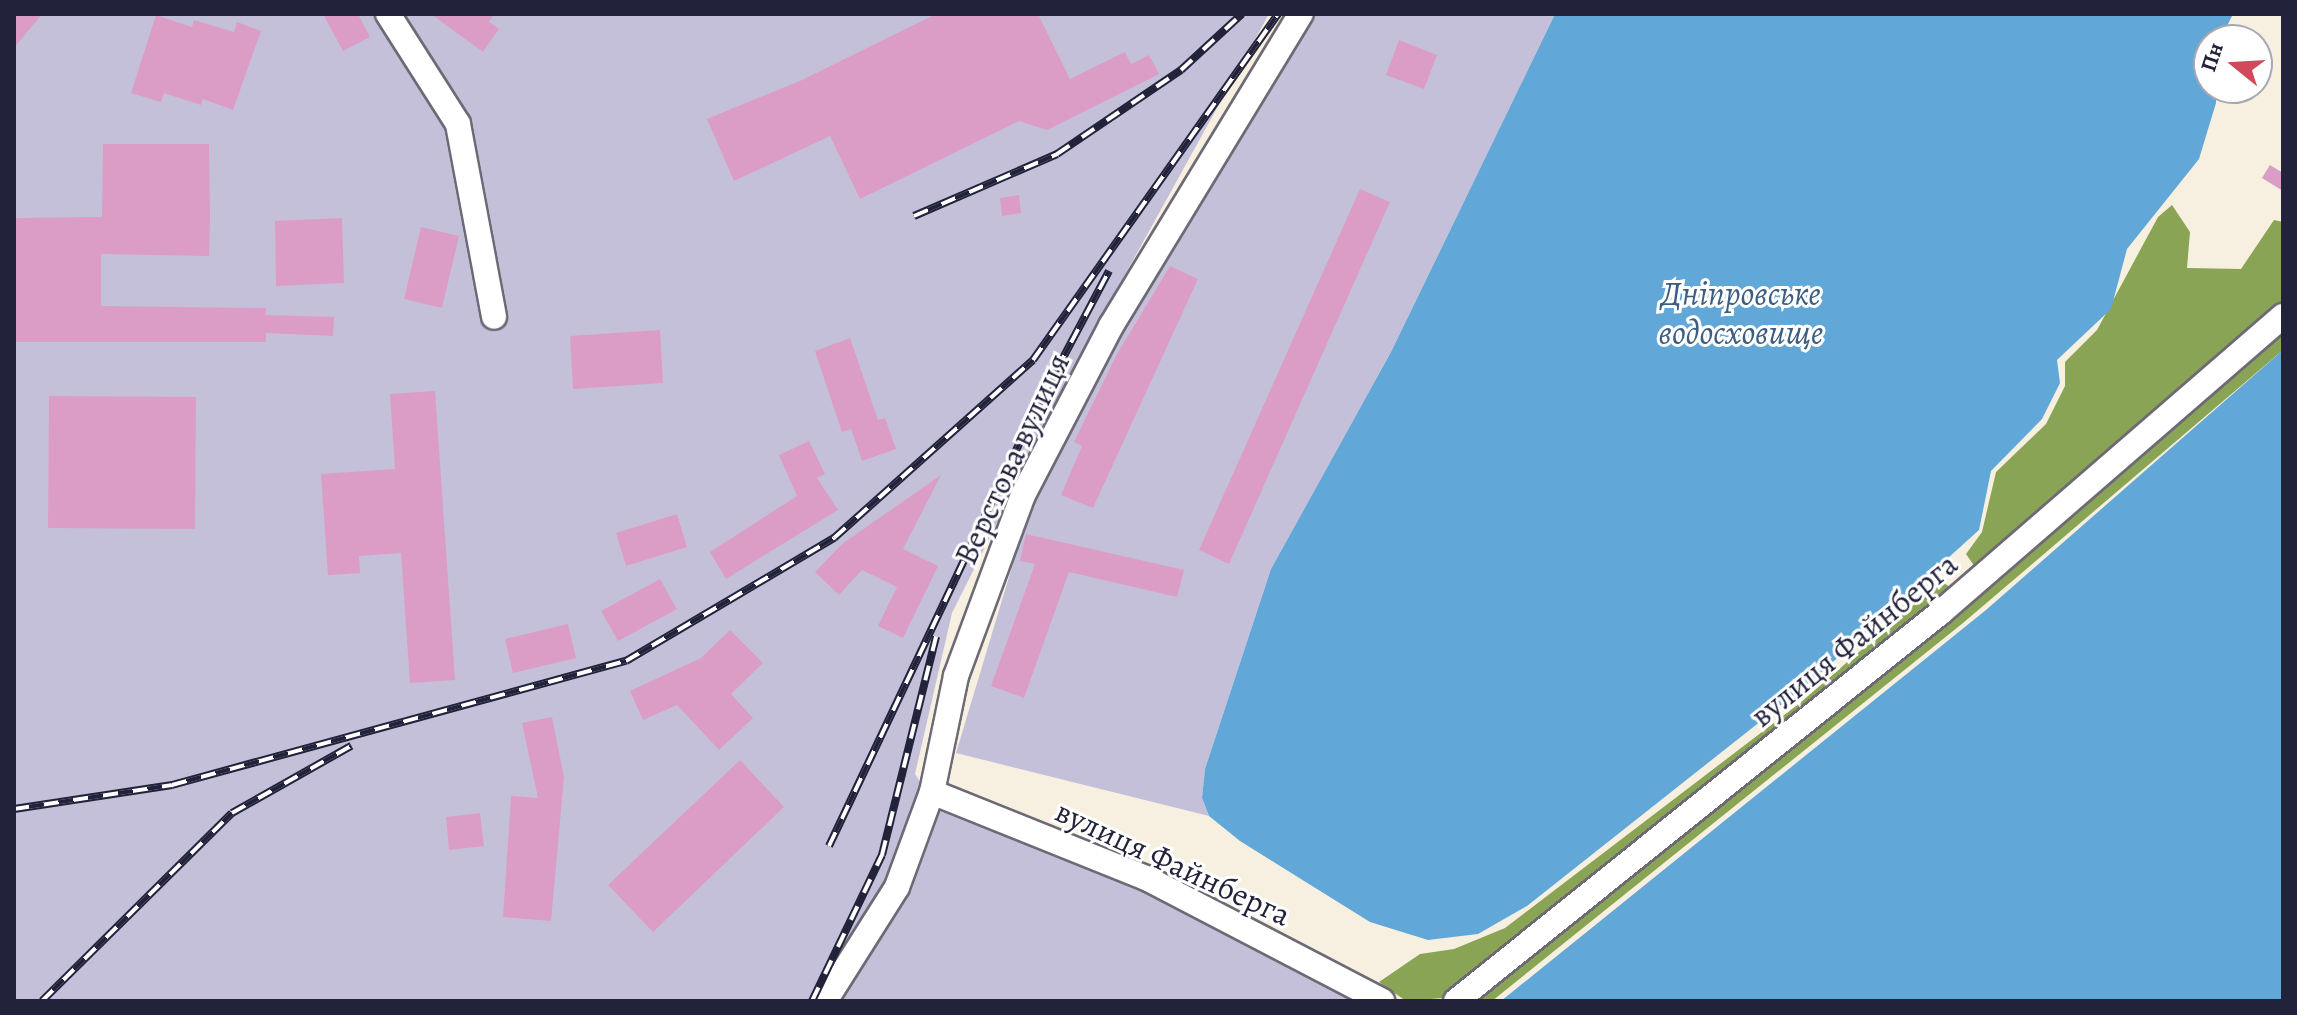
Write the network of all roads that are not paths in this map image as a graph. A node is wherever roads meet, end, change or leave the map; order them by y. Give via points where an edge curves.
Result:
1 (388, 14) edge
2 (1301, 14) edge
3 (2283, 316) edge
4 (494, 317) dead end
5 (932, 792) junction
6 (825, 1001) edge
7 (1382, 1001) edge
8 (1456, 1001) edge

1 - 4 street via 458,124
2 - 5 street, Верстова вулиця via 1111,326 1023,495 956,676
3 - 8 street, вулиця Файнберга via 1940,613
5 - 6 street, Верстова вулиця via 897,887
5 - 7 street, вулиця Файнберга via 1148,879

